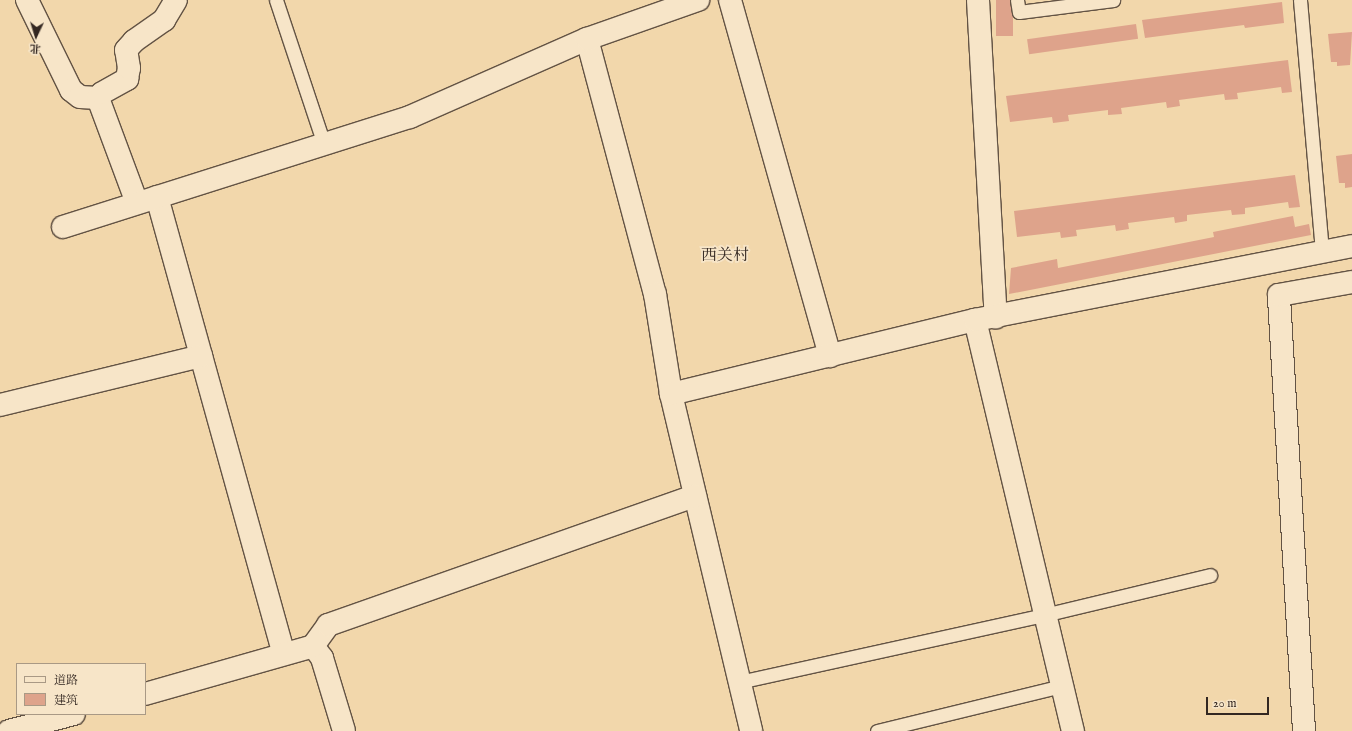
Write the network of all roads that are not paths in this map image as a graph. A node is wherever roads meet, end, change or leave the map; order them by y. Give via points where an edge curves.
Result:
1 (26, 0) edge
2 (176, 0) edge
3 (276, 0) edge
4 (698, 0) edge
5 (730, 0) edge
6 (978, 0) edge
7 (1017, 0) edge
8 (1112, 0) edge
9 (1300, 0) edge
10 (587, 39) junction
11 (98, 98) junction
12 (324, 144) junction
13 (157, 196) junction
14 (137, 203) junction
15 (63, 227) dead end
16 (1352, 246) edge
17 (1322, 252) junction
18 (1352, 282) edge
19 (996, 317) junction
20 (975, 320) junction
21 (201, 356) junction
22 (830, 356) junction
23 (671, 394) junction
24 (1, 402) edge
25 (695, 496) junction
26 (1210, 575) dead end
27 (1044, 615) junction
28 (314, 646) junction
29 (284, 654) junction
30 (739, 682) junction
31 (1062, 686) junction
32 (146, 694) edge
33 (70, 715) edge
34 (10, 731) edge
35 (344, 731) edge
36 (751, 731) edge
37 (877, 731) edge
38 (1073, 731) edge
39 (1304, 731) edge

1 - 11 street via 71,90 80,96
2 - 11 street via 164,20 134,41 126,50 129,68 127,79
3 - 12 lane
4 - 10 street
5 - 22 street
6 - 19 street
7 - 8 lane via 1019,12
9 - 17 lane
10 - 12 street via 410,117
10 - 23 street via 655,294
11 - 14 street
12 - 13 street
13 - 14 street
13 - 21 street
14 - 15 street
16 - 17 street
17 - 19 street
18 - 39 street via 1280,295
19 - 20 street
20 - 22 street
20 - 27 street
21 - 24 street
21 - 29 street
22 - 23 street
23 - 25 street
25 - 28 street via 328,625
25 - 30 street
26 - 27 lane
27 - 30 lane
27 - 31 street
28 - 29 street
28 - 35 street via 322,658
29 - 32 street
30 - 36 street
31 - 37 lane
31 - 38 street
33 - 34 street

